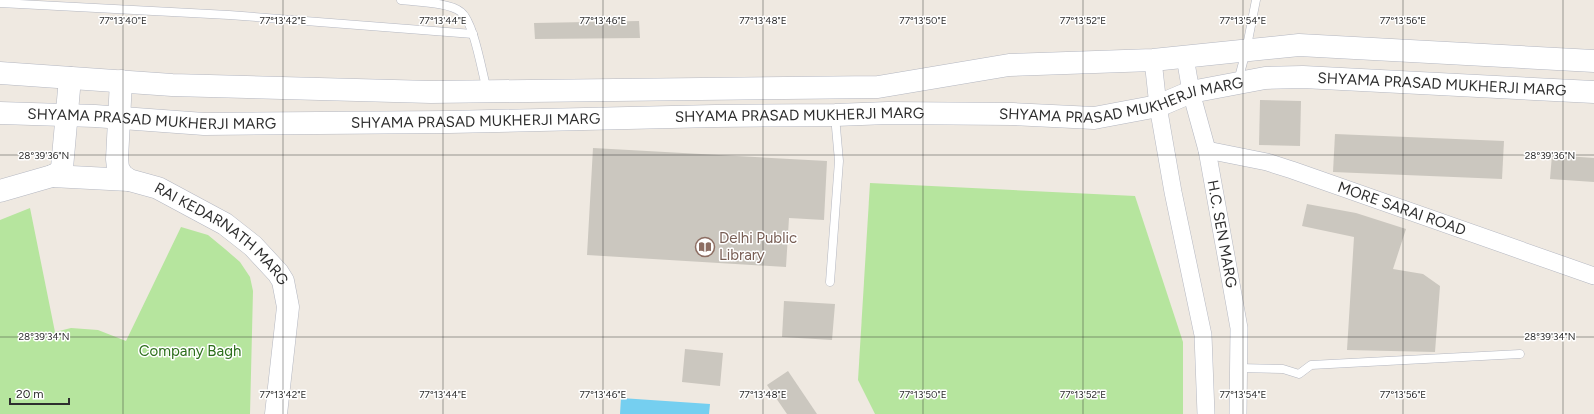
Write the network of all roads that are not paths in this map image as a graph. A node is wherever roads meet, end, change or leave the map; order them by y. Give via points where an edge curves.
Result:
1 (401, 0) edge
2 (1256, 0) edge
3 (0, 3) edge
4 (472, 34) junction
5 (1246, 51) junction
6 (1185, 57) junction
7 (1153, 60) junction
8 (1594, 61) edge
9 (0, 73) edge
10 (70, 78) junction
11 (121, 81) junction
12 (1237, 84) junction
13 (487, 91) junction
14 (1191, 92) junction
15 (1594, 92) edge
16 (1158, 106) junction
17 (0, 113) edge
18 (67, 115) junction
19 (835, 115) junction
20 (119, 118) junction
21 (1207, 150) junction
22 (52, 176) junction
23 (129, 180) junction
24 (0, 192) edge
25 (1594, 276) edge
26 (830, 282) dead end
27 (1520, 354) dead end
28 (1238, 368) junction
29 (276, 414) edge
30 (1206, 414) edge
31 (1238, 414) edge

1 - 4 lane via 443,5 461,12
2 - 5 lane
3 - 4 lane via 230,15
4 - 13 lane
5 - 6 main road, SHYAMA PRASAD MUKHERJI MARG
5 - 8 main road, SHYAMA PRASAD MUKHERJI MARG via 1299,45
5 - 12 lane
6 - 7 main road, SHYAMA PRASAD MUKHERJI MARG
6 - 14 street, H.C. SEN MARG
7 - 13 main road, SHYAMA PRASAD MUKHERJI MARG via 1009,65 878,88
7 - 16 street
9 - 10 main road, SHYAMA PRASAD MUKHERJI MARG
10 - 11 main road, SHYAMA PRASAD MUKHERJI MARG
10 - 18 main road
11 - 13 main road, SHYAMA PRASAD MUKHERJI MARG via 431,92
11 - 20 main road
12 - 14 main road, SHYAMA PRASAD MUKHERJI MARG
12 - 15 main road, SHYAMA PRASAD MUKHERJI MARG via 1265,78 1303,77
14 - 16 main road, SHYAMA PRASAD MUKHERJI MARG
14 - 21 street, H.C. SEN MARG
16 - 19 main road, SHYAMA PRASAD MUKHERJI MARG via 1094,118 1005,114
16 - 30 street via 1203,335
17 - 18 main road, SHYAMA PRASAD MUKHERJI MARG
18 - 20 main road, SHYAMA PRASAD MUKHERJI MARG
18 - 22 main road via 63,164 58,173
19 - 20 main road, SHYAMA PRASAD MUKHERJI MARG via 212,124
19 - 26 lane via 839,161
20 - 23 main road via 117,163 122,175
21 - 25 street, MORE SARAI ROAD via 1267,162 1292,170
21 - 28 street, H.C. SEN MARG via 1239,328
22 - 23 main road, RAI KEDARNATH MARG
22 - 24 main road
23 - 29 main road, RAI KEDARNATH MARG via 158,188 225,224 253,246 281,277 288,307
27 - 28 lane via 1311,365 1299,374 1283,369
28 - 31 street, H.C. SEN MARG

